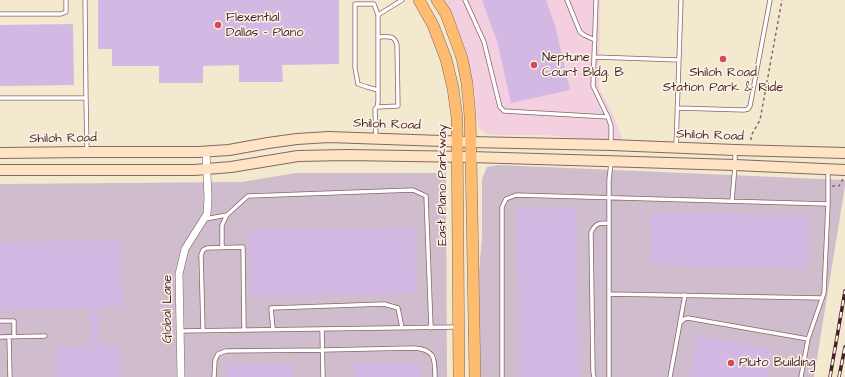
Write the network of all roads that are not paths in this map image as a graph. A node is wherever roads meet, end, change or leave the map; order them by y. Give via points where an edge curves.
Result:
1 (66, 0) edge
2 (85, 0) edge
3 (402, 0) edge
4 (419, 0) edge
5 (437, 0) edge
6 (465, 0) edge
7 (567, 0) edge
8 (596, 0) edge
9 (681, 0) edge
10 (770, 0) edge
11 (0, 14) edge
12 (378, 15) junction
13 (378, 37) junction
14 (595, 40) junction
15 (594, 57) junction
16 (679, 60) junction
17 (378, 90) junction
18 (0, 98) edge
19 (86, 98) junction
20 (377, 107) junction
21 (677, 108) junction
22 (608, 116) junction
23 (376, 138) junction
24 (456, 141) junction
25 (470, 142) junction
26 (611, 145) junction
27 (676, 148) junction
28 (736, 150) junction
29 (206, 151) junction
30 (87, 152) junction
31 (845, 152) edge
32 (0, 153) edge
33 (457, 157) junction
34 (471, 157) junction
35 (611, 162) junction
36 (735, 165) junction
37 (208, 169) junction
38 (828, 169) junction
39 (0, 170) edge
40 (87, 170) junction
41 (845, 170) edge
42 (609, 198) junction
43 (732, 201) junction
44 (828, 204) junction
45 (227, 215) junction
46 (203, 219) junction
47 (609, 223) junction
48 (222, 247) junction
49 (609, 294) junction
50 (685, 295) junction
51 (822, 298) junction
52 (0, 321) edge
53 (680, 323) junction
54 (458, 327) junction
55 (474, 327) junction
56 (402, 328) junction
57 (431, 328) junction
58 (273, 329) junction
59 (322, 329) junction
60 (203, 330) junction
61 (244, 330) junction
62 (180, 331) junction
63 (45, 336) dead end
64 (0, 337) edge
65 (9, 337) junction
66 (14, 337) junction
67 (808, 339) junction
68 (322, 350) junction
69 (10, 377) edge
70 (181, 377) edge
71 (214, 377) edge
72 (323, 377) edge
73 (436, 377) edge
74 (459, 377) edge
75 (475, 377) edge
76 (502, 377) edge
77 (594, 377) edge
78 (609, 377) edge
79 (670, 377) edge
80 (801, 377) edge

1 - 11 lane via 66,12 61,14
2 - 19 lane
3 - 12 lane
4 - 24 main road, East Plano Parkway via 434,25 446,59 457,118
5 - 25 main road, East Plano Parkway via 446,14 465,70
6 - 22 lane via 484,42 500,107 504,111
7 - 14 lane via 580,32
8 - 14 lane
9 - 16 lane
10 - 21 lane via 748,109
12 - 13 lane
12 - 17 lane via 374,4 355,4 355,68 358,84
13 - 17 lane
13 - 20 lane via 396,39 398,106
14 - 15 lane
15 - 16 lane
15 - 22 lane via 593,86
16 - 21 lane
17 - 20 lane
18 - 19 lane
19 - 30 lane
20 - 23 lane
21 - 27 lane
22 - 26 lane
23 - 24 main road, Shiloh Road
23 - 29 main road, Shiloh Road via 297,139 229,150
24 - 25 main road, Shiloh Road
24 - 33 main road, East Plano Parkway
25 - 26 main road, Shiloh Road
25 - 34 main road, East Plano Parkway
26 - 27 main road, Shiloh Road
26 - 35 main road
27 - 28 main road, Shiloh Road
28 - 31 main road, Shiloh Road
28 - 36 lane
29 - 30 main road, Shiloh Road
29 - 37 street, Global Lane
30 - 32 main road, Shiloh Road
30 - 40 main road
33 - 34 main road
33 - 37 main road via 298,156
33 - 54 main road, East Plano Parkway
34 - 35 main road
34 - 55 main road, East Plano Parkway
35 - 36 main road
35 - 42 lane
36 - 38 main road
36 - 43 lane
37 - 40 main road
37 - 46 street, Global Lane via 207,214
38 - 41 main road
38 - 44 lane
39 - 40 main road
42 - 43 lane
42 - 47 lane
42 - 76 lane via 516,196 506,199 502,207
43 - 44 lane
44 - 51 lane
45 - 46 lane
45 - 48 lane via 222,225
45 - 57 lane via 248,196 413,190 426,196
46 - 62 street, Global Lane via 185,249 179,274
47 - 49 lane
47 - 77 lane via 598,224 591,233
48 - 60 lane via 207,248 201,255
48 - 61 lane via 243,247
49 - 50 lane
49 - 78 lane
50 - 51 lane
50 - 53 lane
51 - 67 lane
52 - 66 lane via 14,321
53 - 67 lane via 688,318
53 - 79 lane
54 - 55 main road
54 - 57 lane
54 - 74 main road, East Plano Parkway
55 - 75 main road, East Plano Parkway
56 - 57 lane
56 - 58 lane via 398,308 384,304 271,308
56 - 59 lane
58 - 59 lane
58 - 61 lane
59 - 68 lane
60 - 61 lane
60 - 62 lane
62 - 70 street, Global Lane
63 - 66 lane
64 - 65 lane
65 - 66 lane
65 - 69 lane
67 - 80 lane
68 - 71 lane via 226,351 218,354 215,360
68 - 72 lane
68 - 73 lane via 422,348 432,355

